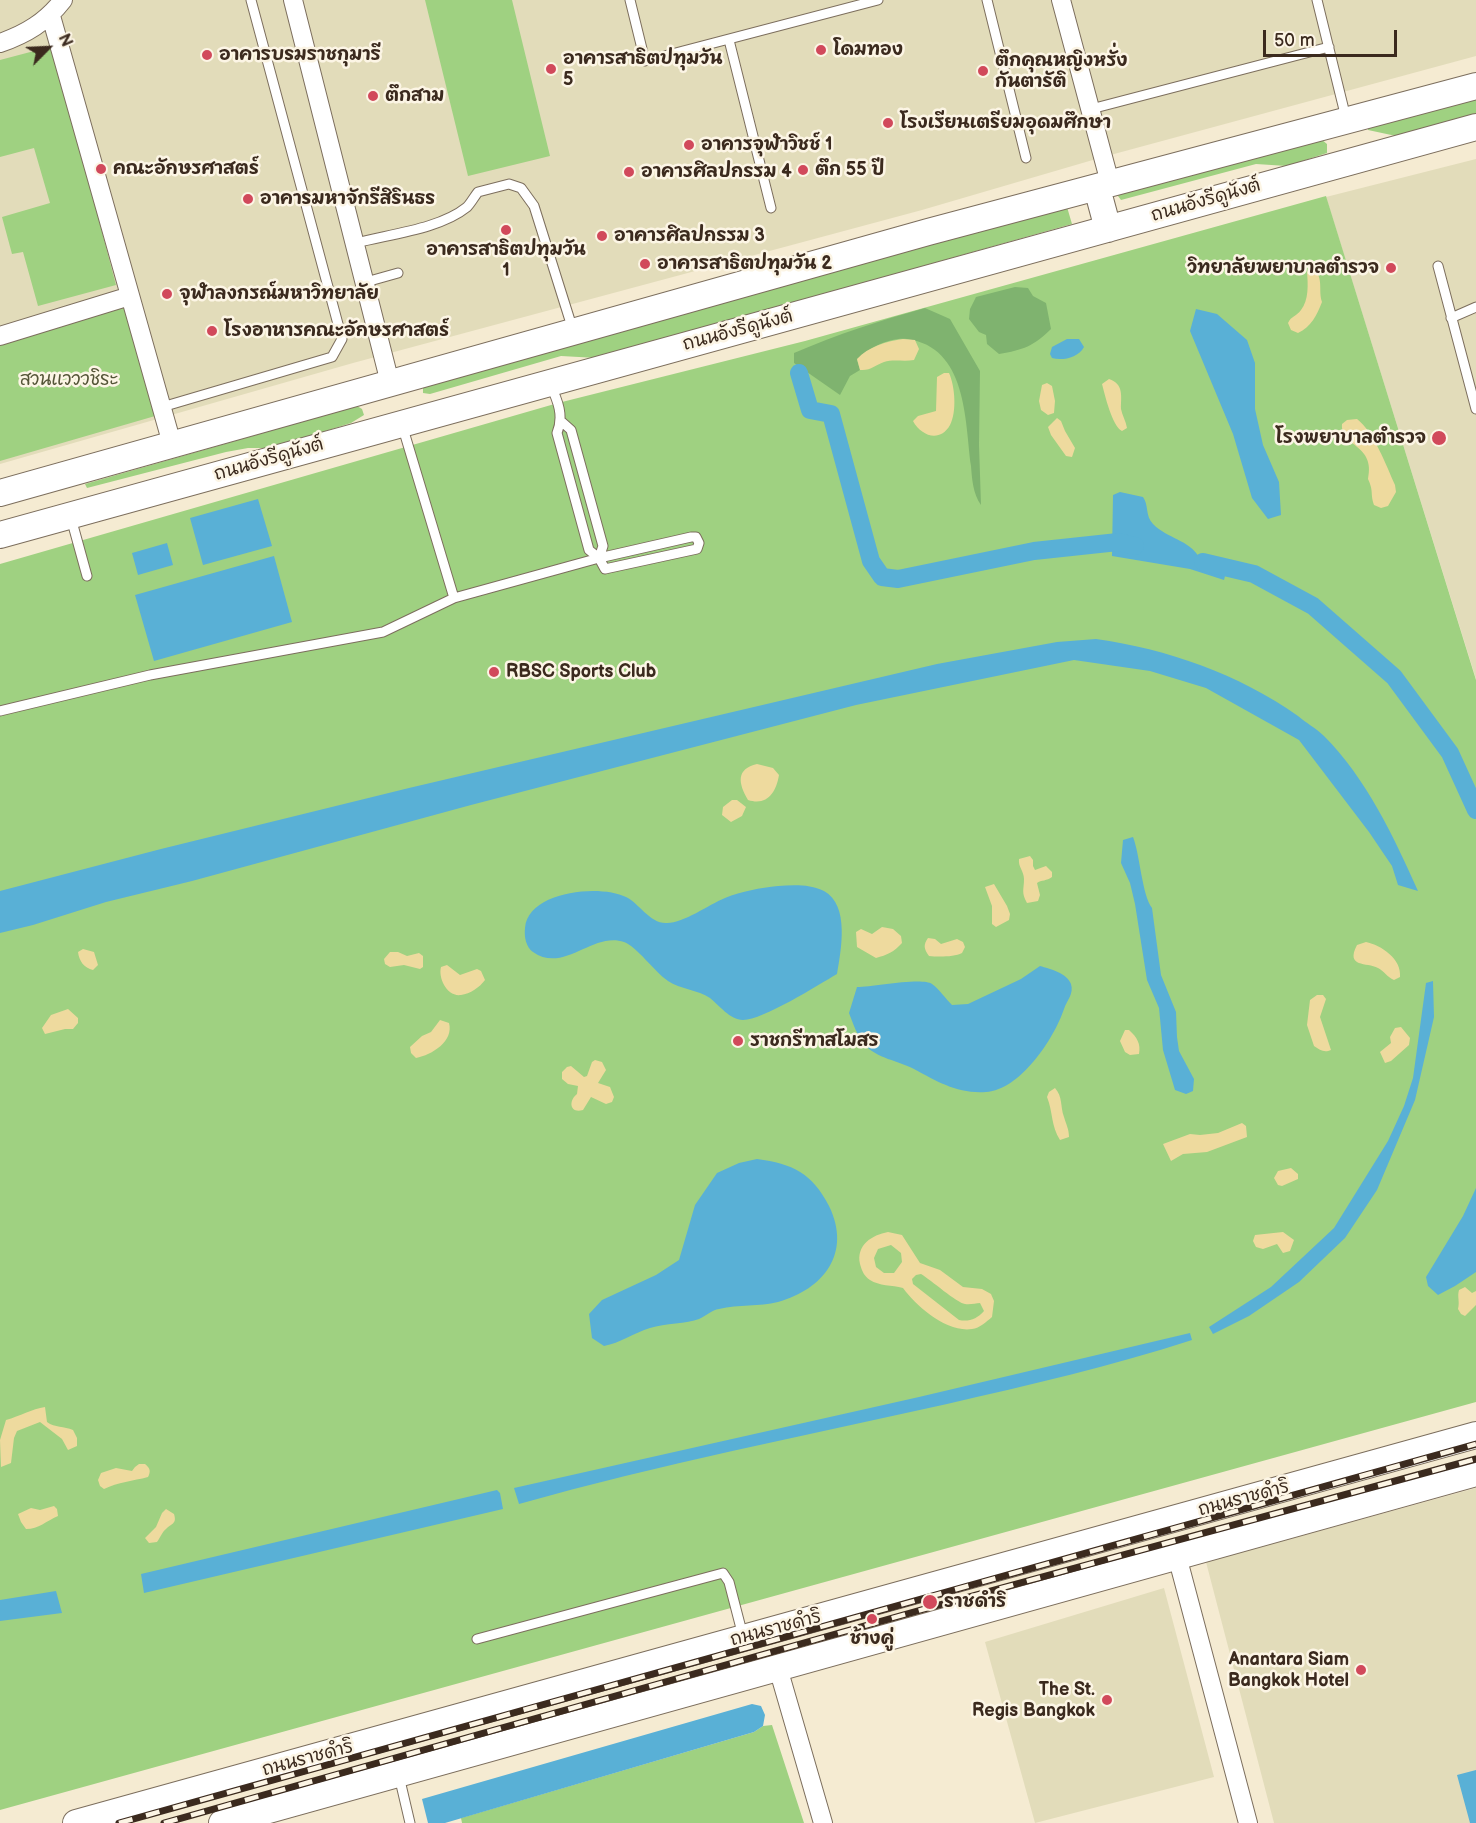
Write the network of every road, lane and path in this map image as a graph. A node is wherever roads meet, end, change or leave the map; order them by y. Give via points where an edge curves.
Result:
1 (63, 0) edge
2 (251, 0) edge
3 (293, 0) edge
4 (630, 0) edge
5 (878, 0) edge
6 (987, 0) edge
7 (1061, 0) edge
8 (1317, 0) edge
9 (51, 16) junction
10 (729, 40) junction
11 (0, 43) edge
12 (1329, 47) junction
13 (1476, 86) edge
14 (1091, 109) junction
15 (1347, 120) junction
16 (1476, 127) edge
17 (1026, 158) dead end
18 (1357, 159) junction
19 (1103, 185) junction
20 (771, 208) dead end
21 (1108, 229) junction
22 (356, 243) junction
23 (1438, 266) dead end
24 (398, 273) dead end
25 (366, 282) junction
26 (130, 296) junction
27 (1476, 308) edge
28 (1451, 318) junction
29 (573, 332) junction
30 (0, 336) edge
31 (549, 382) junction
32 (390, 383) junction
33 (162, 407) junction
34 (1476, 409) edge
35 (562, 422) junction
36 (401, 423) junction
37 (172, 444) junction
38 (0, 493) edge
39 (70, 515) junction
40 (0, 535) edge
41 (599, 558) junction
42 (87, 576) dead end
43 (454, 598) junction
44 (0, 711) edge
45 (1476, 1435) edge
46 (1476, 1473) edge
47 (1167, 1521) junction
48 (1178, 1556) junction
49 (743, 1638) junction
50 (477, 1639) dead end
51 (778, 1668) junction
52 (388, 1737) junction
53 (398, 1774) junction
54 (76, 1823) edge
55 (222, 1823) edge
56 (410, 1823) edge
57 (823, 1823) edge
58 (1248, 1823) edge

1 - 9 street
2 - 33 lane via 342,339 332,357
3 - 22 street
4 - 10 lane via 645,61
5 - 10 lane
6 - 17 lane
7 - 14 street
8 - 12 lane
9 - 11 street
9 - 26 street
10 - 20 lane
12 - 14 lane
12 - 15 lane
13 - 15 main road
14 - 19 street
15 - 18 main road
15 - 19 main road
16 - 18 main road, ถนนอังรีดูนังต์
18 - 21 main road, ถนนอังรีดูนังต์
19 - 21 main road
19 - 29 main road
21 - 31 main road, ถนนอังรีดูนังต์
22 - 25 street
22 - 29 lane via 437,223 469,205 478,192 509,184 521,188 534,206
23 - 28 lane
24 - 25 lane
25 - 32 street
26 - 30 street
26 - 33 street
27 - 28 lane
28 - 34 lane
29 - 32 main road
31 - 35 lane
31 - 36 main road, ถนนอังรีดูนังต์
32 - 36 main road
32 - 37 main road
33 - 37 street
35 - 41 lane via 571,430 603,546
35 - 41 lane via 557,433 589,550
36 - 39 main road, ถนนอังรีดูนังต์
36 - 43 lane
37 - 38 main road
39 - 40 main road, ถนนอังรีดูนังต์
39 - 42 lane
41 - 41 lane via 691,537 699,543 697,549 605,569
41 - 43 lane
43 - 44 lane via 383,632 118,680
45 - 47 main road, ถนนราชดำริ
46 - 48 main road, ถนนราชดำริ
47 - 48 main road
47 - 49 main road, ถนนราชดำริ
48 - 51 main road, ถนนราชดำริ
48 - 58 street
49 - 50 lane via 729,1582 723,1573
49 - 52 main road, ถนนราชดำริ
51 - 53 main road, ถนนราชดำริ
51 - 57 street
52 - 53 main road
52 - 54 main road, ถนนราชดำริ
53 - 55 main road, ถนนราชดำริ
53 - 56 lane

